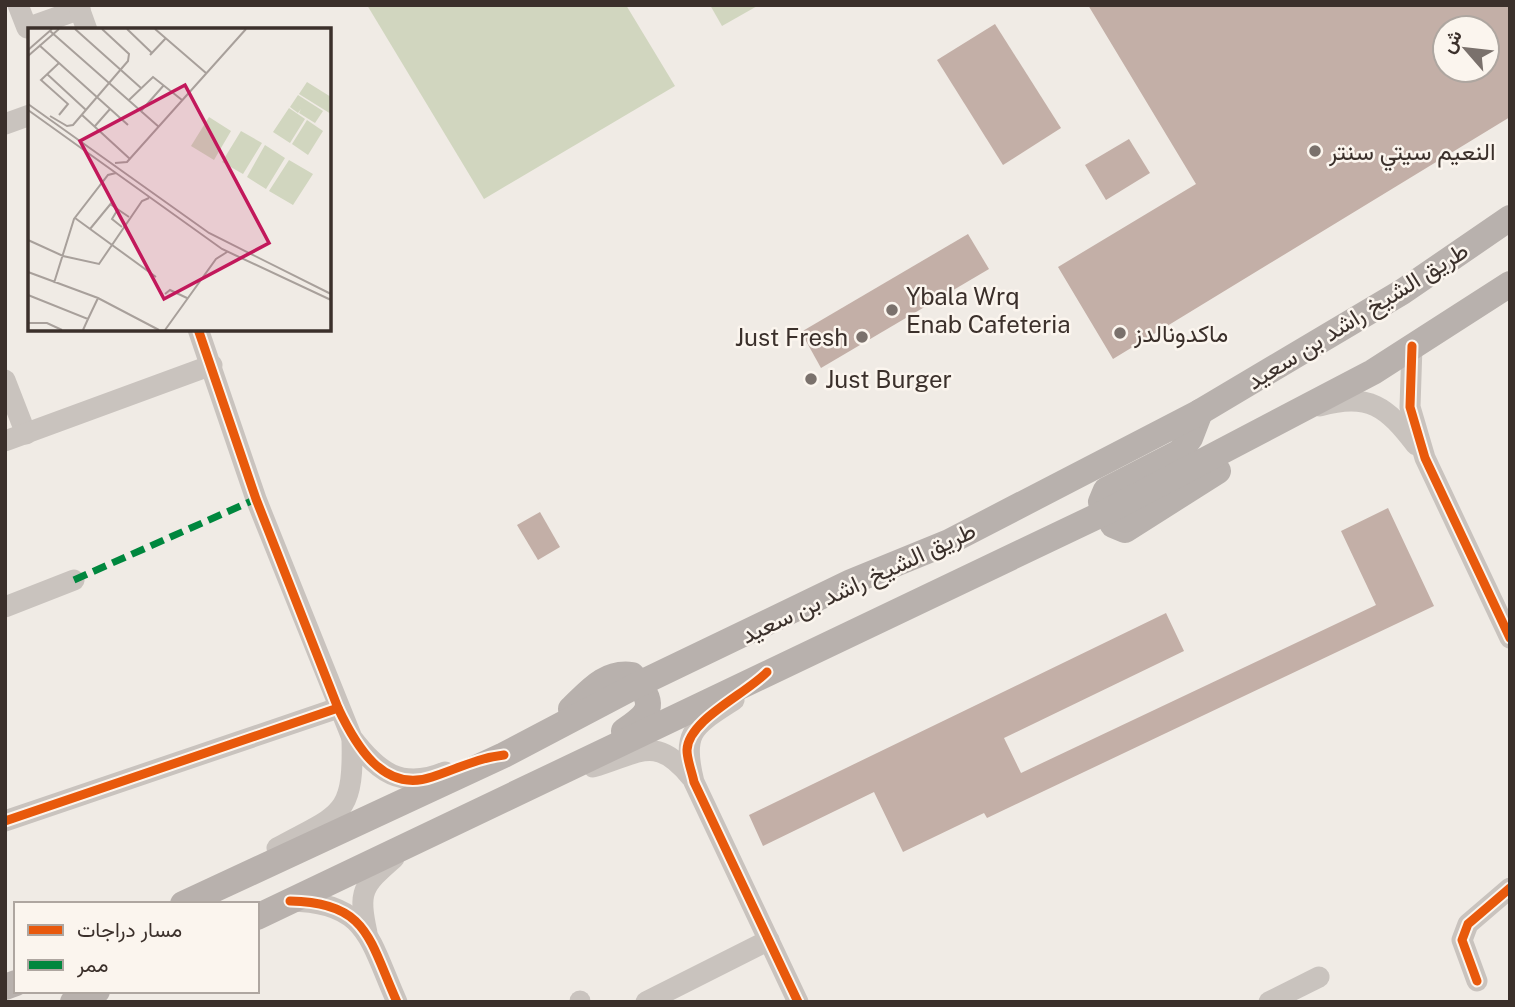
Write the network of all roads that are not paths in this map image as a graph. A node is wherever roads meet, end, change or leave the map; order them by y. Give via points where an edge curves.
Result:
1 (18, 5) edge
2 (79, 7) edge
3 (29, 28) edge
4 (86, 28) edge
5 (28, 29) edge
6 (28, 116) edge
7 (5, 124) edge
8 (1510, 218) edge
9 (1510, 284) edge
10 (199, 331) edge
11 (1412, 346) junction
12 (212, 365) junction
13 (5, 380) edge
14 (1200, 412) junction
15 (1292, 414) junction
16 (26, 434) junction
17 (5, 441) edge
18 (1425, 458) junction
19 (1106, 512) junction
20 (74, 580) dead end
21 (5, 607) edge
22 (1503, 612) edge
23 (1510, 638) edge
24 (767, 672) junction
25 (639, 684) junction
26 (338, 708) junction
27 (352, 738) junction
28 (504, 755) junction
29 (564, 770) junction
30 (694, 782) junction
31 (5, 821) edge
32 (407, 847) junction
33 (230, 882) junction
34 (1510, 888) edge
35 (290, 901) junction
36 (187, 902) edge
37 (259, 916) edge
38 (366, 933) junction
39 (769, 940) junction
40 (1319, 977) dead end
41 (1477, 981) dead end
42 (93, 993) edge
43 (658, 999) edge
44 (73, 1002) edge
45 (397, 1002) edge
46 (798, 1002) edge
47 (1269, 1002) edge

1 - 5 street
2 - 3 street
2 - 4 street
6 - 7 street
8 - 14 main road, طريق الشيخ راشد بن سعيد via 1402,292
9 - 11 main road, طريق الشيخ راشد بن سعيد
10 - 12 street
11 - 15 main road, طريق الشيخ راشد بن سعيد
11 - 18 street via 1410,407
12 - 16 street
12 - 26 street via 256,499
13 - 16 street
14 - 19 main road via 1180,452 1103,493
14 - 25 main road, طريق الشيخ راشد بن سعيد via 948,542 851,582
15 - 18 street via 1357,400 1378,406 1395,418
15 - 19 main road, طريق الشيخ راشد بن سعيد
16 - 17 street
18 - 22 street
19 - 24 main road, طريق الشيخ راشد بن سعيد
20 - 21 street
22 - 23 street
24 - 29 main road, طريق الشيخ راشد بن سعيد
24 - 30 street via 693,731 687,751
25 - 28 main road, طريق الشيخ راشد بن سعيد
25 - 29 main road via 649,706 645,717
26 - 27 street
26 - 31 street
27 - 28 street via 375,765 412,780 431,778 479,758
27 - 33 street via 354,772 341,809 326,822 249,863
28 - 33 main road, طريق الشيخ راشد بن سعيد
29 - 30 street via 591,768 654,750 674,758
29 - 32 main road, طريق الشيخ راشد بن سعيد
30 - 39 street
32 - 35 main road, طريق الشيخ راشد بن سعيد
32 - 38 street via 364,888
33 - 36 main road, طريق الشيخ راشد بن سعيد
34 - 41 street via 1468,925 1462,940
35 - 37 main road, طريق الشيخ راشد بن سعيد
35 - 38 street via 328,903 358,922
38 - 45 street
39 - 43 street
39 - 46 street
40 - 47 street
42 - 44 main road

